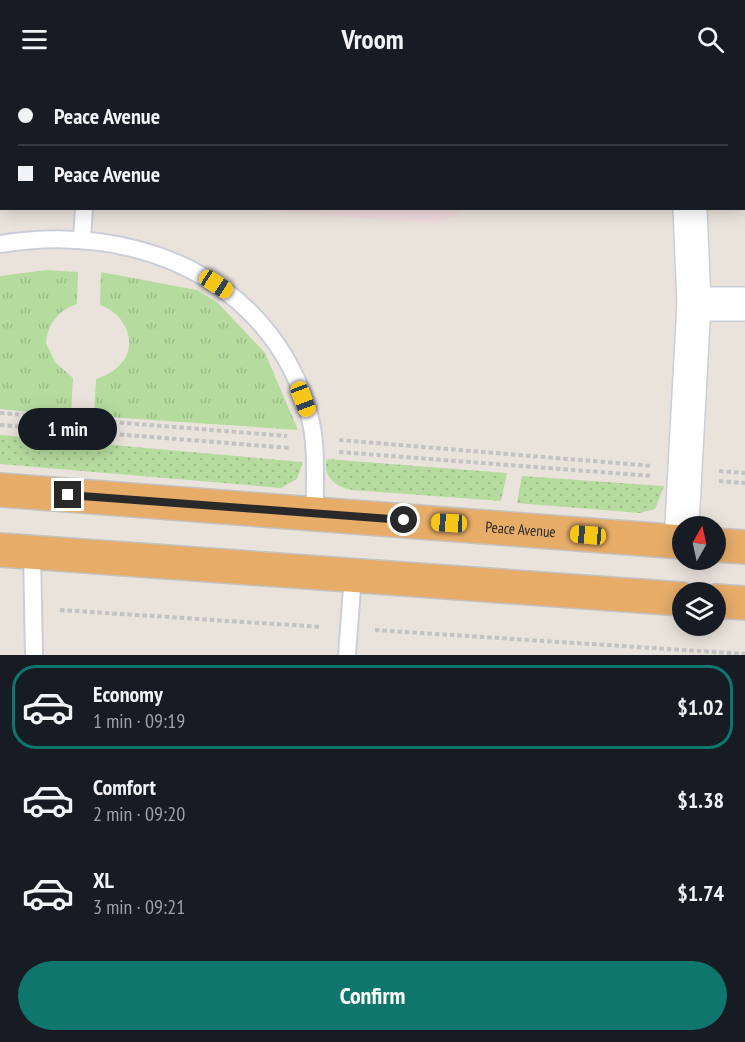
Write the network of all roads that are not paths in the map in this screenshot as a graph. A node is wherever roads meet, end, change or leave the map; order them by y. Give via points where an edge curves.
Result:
1 (84, 210) edge
2 (690, 210) edge
3 (82, 239) junction
4 (0, 244) edge
5 (693, 304) junction
6 (745, 304) edge
7 (0, 490) edge
8 (315, 515) junction
9 (684, 516) edge
10 (672, 541) edge
11 (726, 546) edge
12 (745, 547) edge
13 (0, 550) edge
14 (32, 552) junction
15 (353, 575) junction
16 (672, 598) edge
17 (726, 602) edge
18 (745, 603) edge
19 (34, 655) edge
20 (347, 655) edge

1 - 3 lane
2 - 5 street
3 - 4 lane via 35,238
3 - 8 lane via 169,258 231,294 256,318 297,382 309,415 314,444
5 - 6 street
5 - 9 street
7 - 8 highway, Peace Avenue
8 - 10 highway, Peace Avenue
11 - 12 highway
13 - 14 highway
14 - 15 highway
14 - 19 lane
15 - 16 highway
15 - 20 lane
17 - 18 highway

